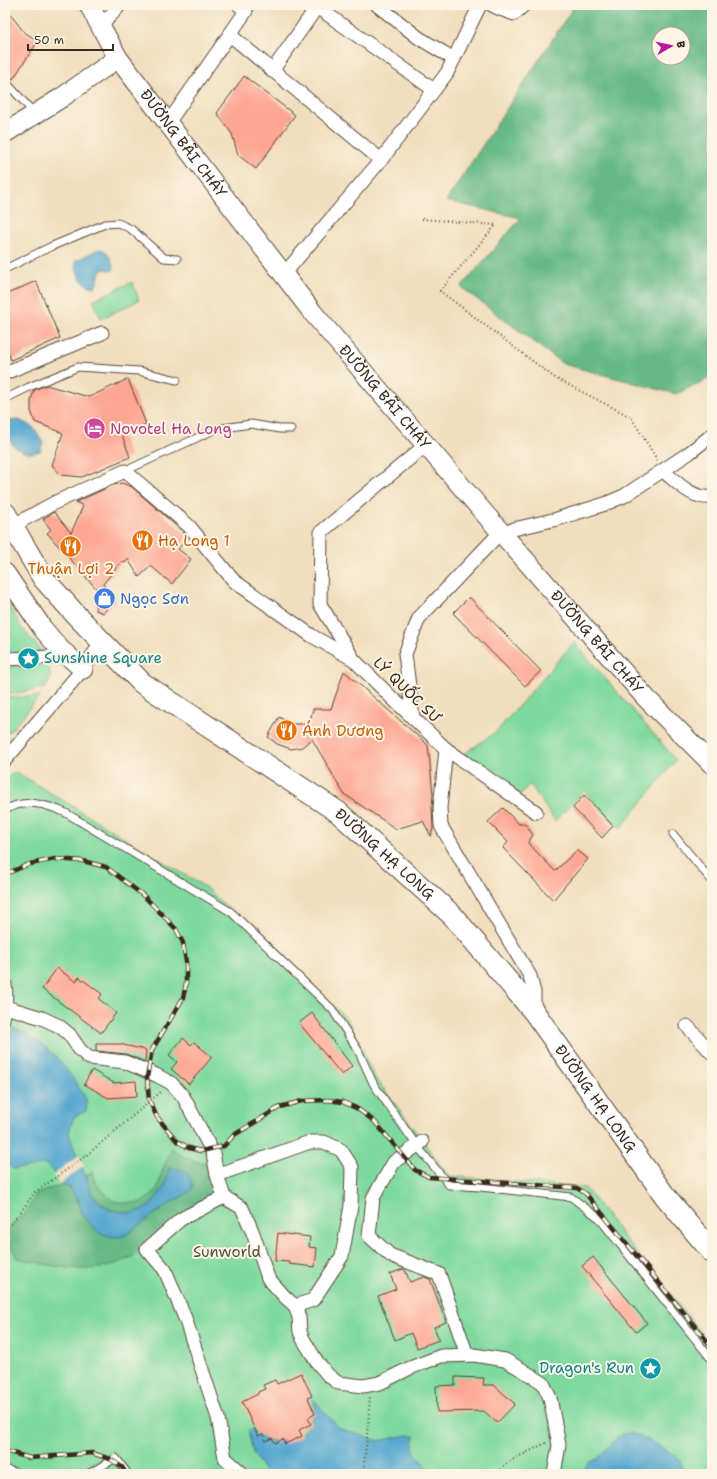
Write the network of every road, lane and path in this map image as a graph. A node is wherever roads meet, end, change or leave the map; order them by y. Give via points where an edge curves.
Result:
1 (89, 5) edge
2 (120, 5) edge
3 (239, 5) edge
4 (376, 5) edge
5 (480, 5) edge
6 (492, 5) edge
7 (524, 5) edge
8 (319, 6) edge
9 (101, 26) junction
10 (230, 36) junction
11 (118, 58) junction
12 (454, 59) junction
13 (272, 71) junction
14 (5, 81) edge
15 (434, 90) junction
16 (35, 115) junction
17 (168, 123) junction
18 (5, 132) edge
19 (381, 160) junction
20 (422, 219) dead end
21 (177, 259) dead end
22 (5, 269) edge
23 (284, 274) junction
24 (102, 333) dead end
25 (5, 373) edge
26 (177, 380) dead end
27 (5, 399) edge
28 (291, 429) dead end
29 (712, 435) edge
30 (426, 445) junction
31 (125, 471) junction
32 (663, 471) junction
33 (712, 497) edge
34 (8, 519) edge
35 (503, 534) junction
36 (5, 573) edge
37 (102, 642) junction
38 (52, 657) dead end
39 (5, 659) edge
40 (353, 659) junction
41 (82, 669) junction
42 (413, 718) junction
43 (446, 749) junction
44 (5, 760) edge
45 (712, 764) edge
46 (5, 810) edge
47 (536, 812) dead end
48 (673, 834) dead end
49 (712, 881) edge
50 (5, 973) edge
51 (7, 1006) edge
52 (534, 1012) junction
53 (5, 1023) edge
54 (687, 1026) dead end
55 (712, 1053) edge
56 (171, 1083) junction
57 (420, 1144) junction
58 (217, 1175) junction
59 (224, 1196) junction
60 (5, 1230) edge
61 (712, 1252) edge
62 (295, 1306) junction
63 (467, 1355) junction
64 (712, 1360) edge
65 (370, 1385) junction
66 (558, 1437) junction
67 (5, 1469) edge
68 (21, 1474) edge
69 (88, 1474) edge
70 (128, 1474) edge
71 (243, 1474) edge
72 (363, 1474) edge
73 (494, 1474) edge
74 (554, 1474) edge

1 - 9 main road, ĐƯỜNG BÃI CHÁY
2 - 9 street
3 - 10 street via 246,11
4 - 12 street via 419,38
5 - 12 street
6 - 7 street via 514,14
8 - 13 street
8 - 15 street
9 - 11 main road, ĐƯỜNG BÃI CHÁY
10 - 13 street
10 - 17 street
11 - 16 main road
11 - 17 main road, ĐƯỜNG BÃI CHÁY
12 - 15 street
13 - 19 street
14 - 16 lane
15 - 19 street
16 - 18 main road
17 - 23 main road, ĐƯỜNG BÃI CHÁY
19 - 23 street
20 - 32 path via 496,225 440,291 555,378 631,417
21 - 22 lane via 164,258 131,229 118,223 105,224
23 - 30 main road, ĐƯỜNG BÃI CHÁY
24 - 25 street
26 - 27 lane via 139,372 78,367
28 - 31 lane via 251,424 216,429
29 - 32 street
30 - 35 main road, ĐƯỜNG BÃI CHÁY
30 - 40 street via 322,532 320,604
31 - 34 street via 56,502
31 - 40 street, LÝ QUỐC SƯ via 189,526 234,581 312,636
32 - 33 street via 693,494
32 - 35 street via 624,496 605,504
34 - 37 main road, ĐƯỜNG HẠ LONG via 43,578
35 - 42 street via 494,539 419,618 405,654
35 - 45 main road, ĐƯỜNG BÃI CHÁY via 646,698
36 - 41 main road via 42,629
37 - 41 street
37 - 52 main road, ĐƯỜNG HẠ LONG via 142,683 338,812 452,915
38 - 39 street
40 - 42 street, LÝ QUỐC SƯ
41 - 44 street
42 - 43 street, LÝ QUỐC SƯ
43 - 47 street, LÝ QUỐC SƯ
43 - 52 street via 440,808 441,826 530,976 534,992
46 - 57 lane via 13,805 29,803 49,806 231,912 332,1009 358,1050 374,1084
48 - 49 lane
50 - 51 lane via 8,980
51 - 53 lane
51 - 56 street via 59,1026 89,1058 125,1062
52 - 61 main road, ĐƯỜNG HẠ LONG via 665,1196
54 - 55 street
56 - 58 street via 184,1096 196,1119 213,1153
56 - 60 path via 87,1155 34,1193
57 - 63 street via 394,1162 373,1198 369,1236 390,1255 439,1274
57 - 64 lane via 449,1185 571,1197 598,1218
58 - 59 street
58 - 62 street via 310,1142 324,1142 341,1150 352,1167 352,1206 342,1256 313,1300
59 - 62 street via 242,1208 268,1278
59 - 71 street via 181,1219 147,1249 165,1270 185,1318 218,1418 226,1458
62 - 65 street via 303,1339 316,1362 328,1375 338,1383
63 - 65 street via 441,1356
63 - 66 street via 505,1360 543,1383 550,1398
65 - 72 path
66 - 73 path via 510,1461
66 - 74 street
67 - 68 lane
69 - 70 lane via 116,1458

